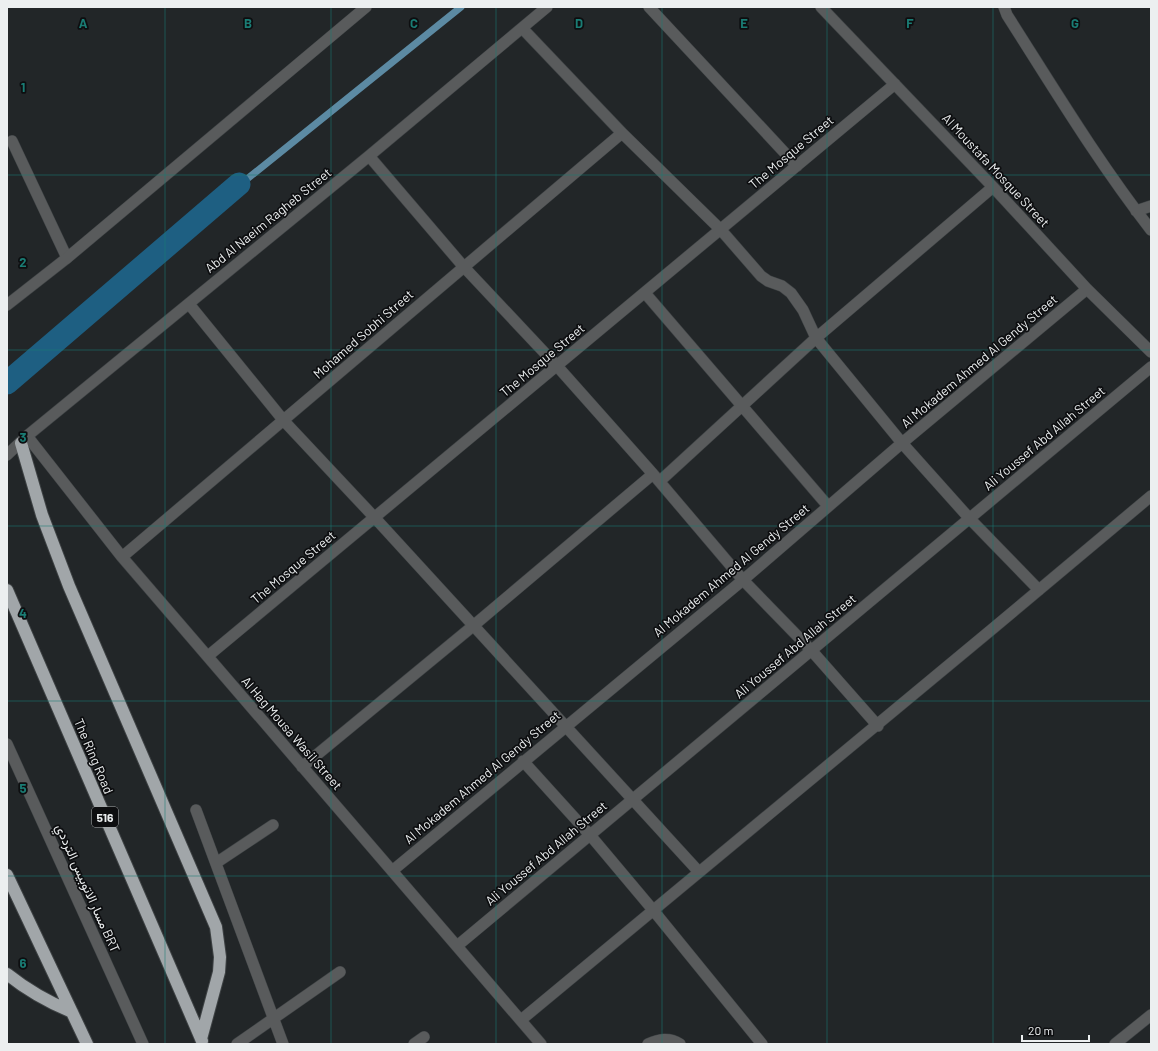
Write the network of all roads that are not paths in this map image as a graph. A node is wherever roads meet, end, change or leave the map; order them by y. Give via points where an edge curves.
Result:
1 (366, 7) edge
2 (547, 7) edge
3 (649, 7) edge
4 (821, 7) edge
5 (1004, 7) edge
6 (522, 28) junction
7 (895, 84) junction
8 (622, 133) junction
9 (12, 141) dead end
10 (369, 156) junction
11 (797, 166) junction
12 (993, 187) junction
13 (1151, 206) edge
14 (1136, 211) junction
15 (721, 230) junction
16 (1151, 230) edge
17 (67, 258) junction
18 (463, 266) junction
19 (1087, 289) junction
20 (645, 293) junction
21 (189, 304) junction
22 (7, 305) edge
23 (816, 338) junction
24 (1151, 352) edge
25 (557, 366) junction
26 (1151, 367) edge
27 (742, 406) junction
28 (284, 421) junction
29 (24, 440) junction
30 (902, 442) junction
31 (7, 455) edge
32 (657, 478) junction
33 (1151, 496) edge
34 (828, 506) junction
35 (375, 518) junction
36 (970, 519) junction
37 (122, 557) junction
38 (743, 580) junction
39 (7, 590) edge
40 (1039, 590) junction
41 (473, 626) junction
42 (811, 650) junction
43 (208, 656) junction
44 (565, 726) junction
45 (878, 726) junction
46 (7, 744) edge
47 (523, 761) junction
48 (302, 767) junction
49 (633, 800) junction
50 (196, 810) dead end
51 (273, 825) dead end
52 (590, 835) junction
53 (216, 863) junction
54 (392, 871) junction
55 (699, 872) junction
56 (7, 875) edge
57 (653, 910) junction
58 (457, 946) junction
59 (340, 972) dead end
60 (7, 974) edge
61 (72, 1012) junction
62 (1151, 1015) edge
63 (272, 1019) junction
64 (520, 1020) junction
65 (424, 1037) dead end
66 (202, 1041) edge
67 (87, 1044) edge
68 (143, 1044) edge
69 (237, 1044) edge
70 (283, 1044) edge
71 (414, 1044) edge
72 (541, 1044) edge
73 (648, 1044) edge
74 (680, 1044) edge
75 (762, 1044) edge
76 (1115, 1044) edge

1 - 17 street
2 - 6 street, Abd Al Naeim Ragheb Street
3 - 11 street
4 - 7 street, Al Moustafa Mosque Street
5 - 14 street via 1089,143
6 - 8 street
6 - 10 street, Abd Al Naeim Ragheb Street
7 - 11 street, The Mosque Street
7 - 12 street, Al Moustafa Mosque Street
8 - 15 street
8 - 18 street, Mohamed Sobhi Street
9 - 17 street
10 - 18 street
10 - 21 street, Abd Al Naeim Ragheb Street
11 - 15 street, The Mosque Street
12 - 19 street, Al Moustafa Mosque Street
12 - 23 street
13 - 14 street
14 - 16 street
15 - 20 street, The Mosque Street
15 - 23 street via 761,276 790,293 803,310
17 - 22 street
18 - 25 street
18 - 28 street, Mohamed Sobhi Street
19 - 24 street, Al Moustafa Mosque Street
19 - 30 street, Al Mokadem Ahmed Al Gendy Street
20 - 25 street, The Mosque Street
20 - 27 street
21 - 28 street
21 - 29 street, Abd Al Naeim Ragheb Street
23 - 27 street
23 - 30 street
25 - 32 street
25 - 35 street, The Mosque Street
26 - 36 street, Ali Youssef Abd Allah Street
27 - 32 street
27 - 34 street
28 - 35 street
28 - 37 street, Mohamed Sobhi Street
29 - 31 street, Abd Al Naeim Ragheb Street
29 - 37 street, Al Hag Mousa Wasil Street
29 - 66 highway via 42,515 69,586 216,927 219,972
30 - 34 street, Al Mokadem Ahmed Al Gendy Street
30 - 36 street
32 - 38 street
32 - 41 street
33 - 40 street
34 - 38 street, Al Mokadem Ahmed Al Gendy Street
35 - 41 street
35 - 43 street, The Mosque Street
36 - 40 street
36 - 42 street, Ali Youssef Abd Allah Street
37 - 43 street, Al Hag Mousa Wasil Street
38 - 42 street
38 - 44 street, Al Mokadem Ahmed Al Gendy Street
39 - 66 highway, The Ring Road / 516
40 - 45 street
41 - 44 street
41 - 48 street
42 - 45 street
42 - 49 street, Ali Youssef Abd Allah Street
43 - 48 street, Al Hag Mousa Wasil Street
44 - 47 street, Al Mokadem Ahmed Al Gendy Street
44 - 49 street
45 - 55 street
46 - 68 street, مسار الاتوبيس الترددي BRT
47 - 52 street
47 - 54 street, Al Mokadem Ahmed Al Gendy Street
48 - 54 street, Al Hag Mousa Wasil Street
49 - 52 street, Ali Youssef Abd Allah Street
49 - 55 street
50 - 53 street
51 - 53 street
52 - 57 street
52 - 58 street, Ali Youssef Abd Allah Street
53 - 63 street
54 - 58 street, Al Hag Mousa Wasil Street
55 - 57 street
56 - 61 highway
57 - 64 street
57 - 75 street
58 - 64 street, Al Hag Mousa Wasil Street
59 - 63 street
60 - 61 highway via 23,987
61 - 67 highway
62 - 76 street
63 - 69 street
63 - 70 street
64 - 72 street, Al Hag Mousa Wasil Street
65 - 71 street
73 - 74 street via 660,1039

